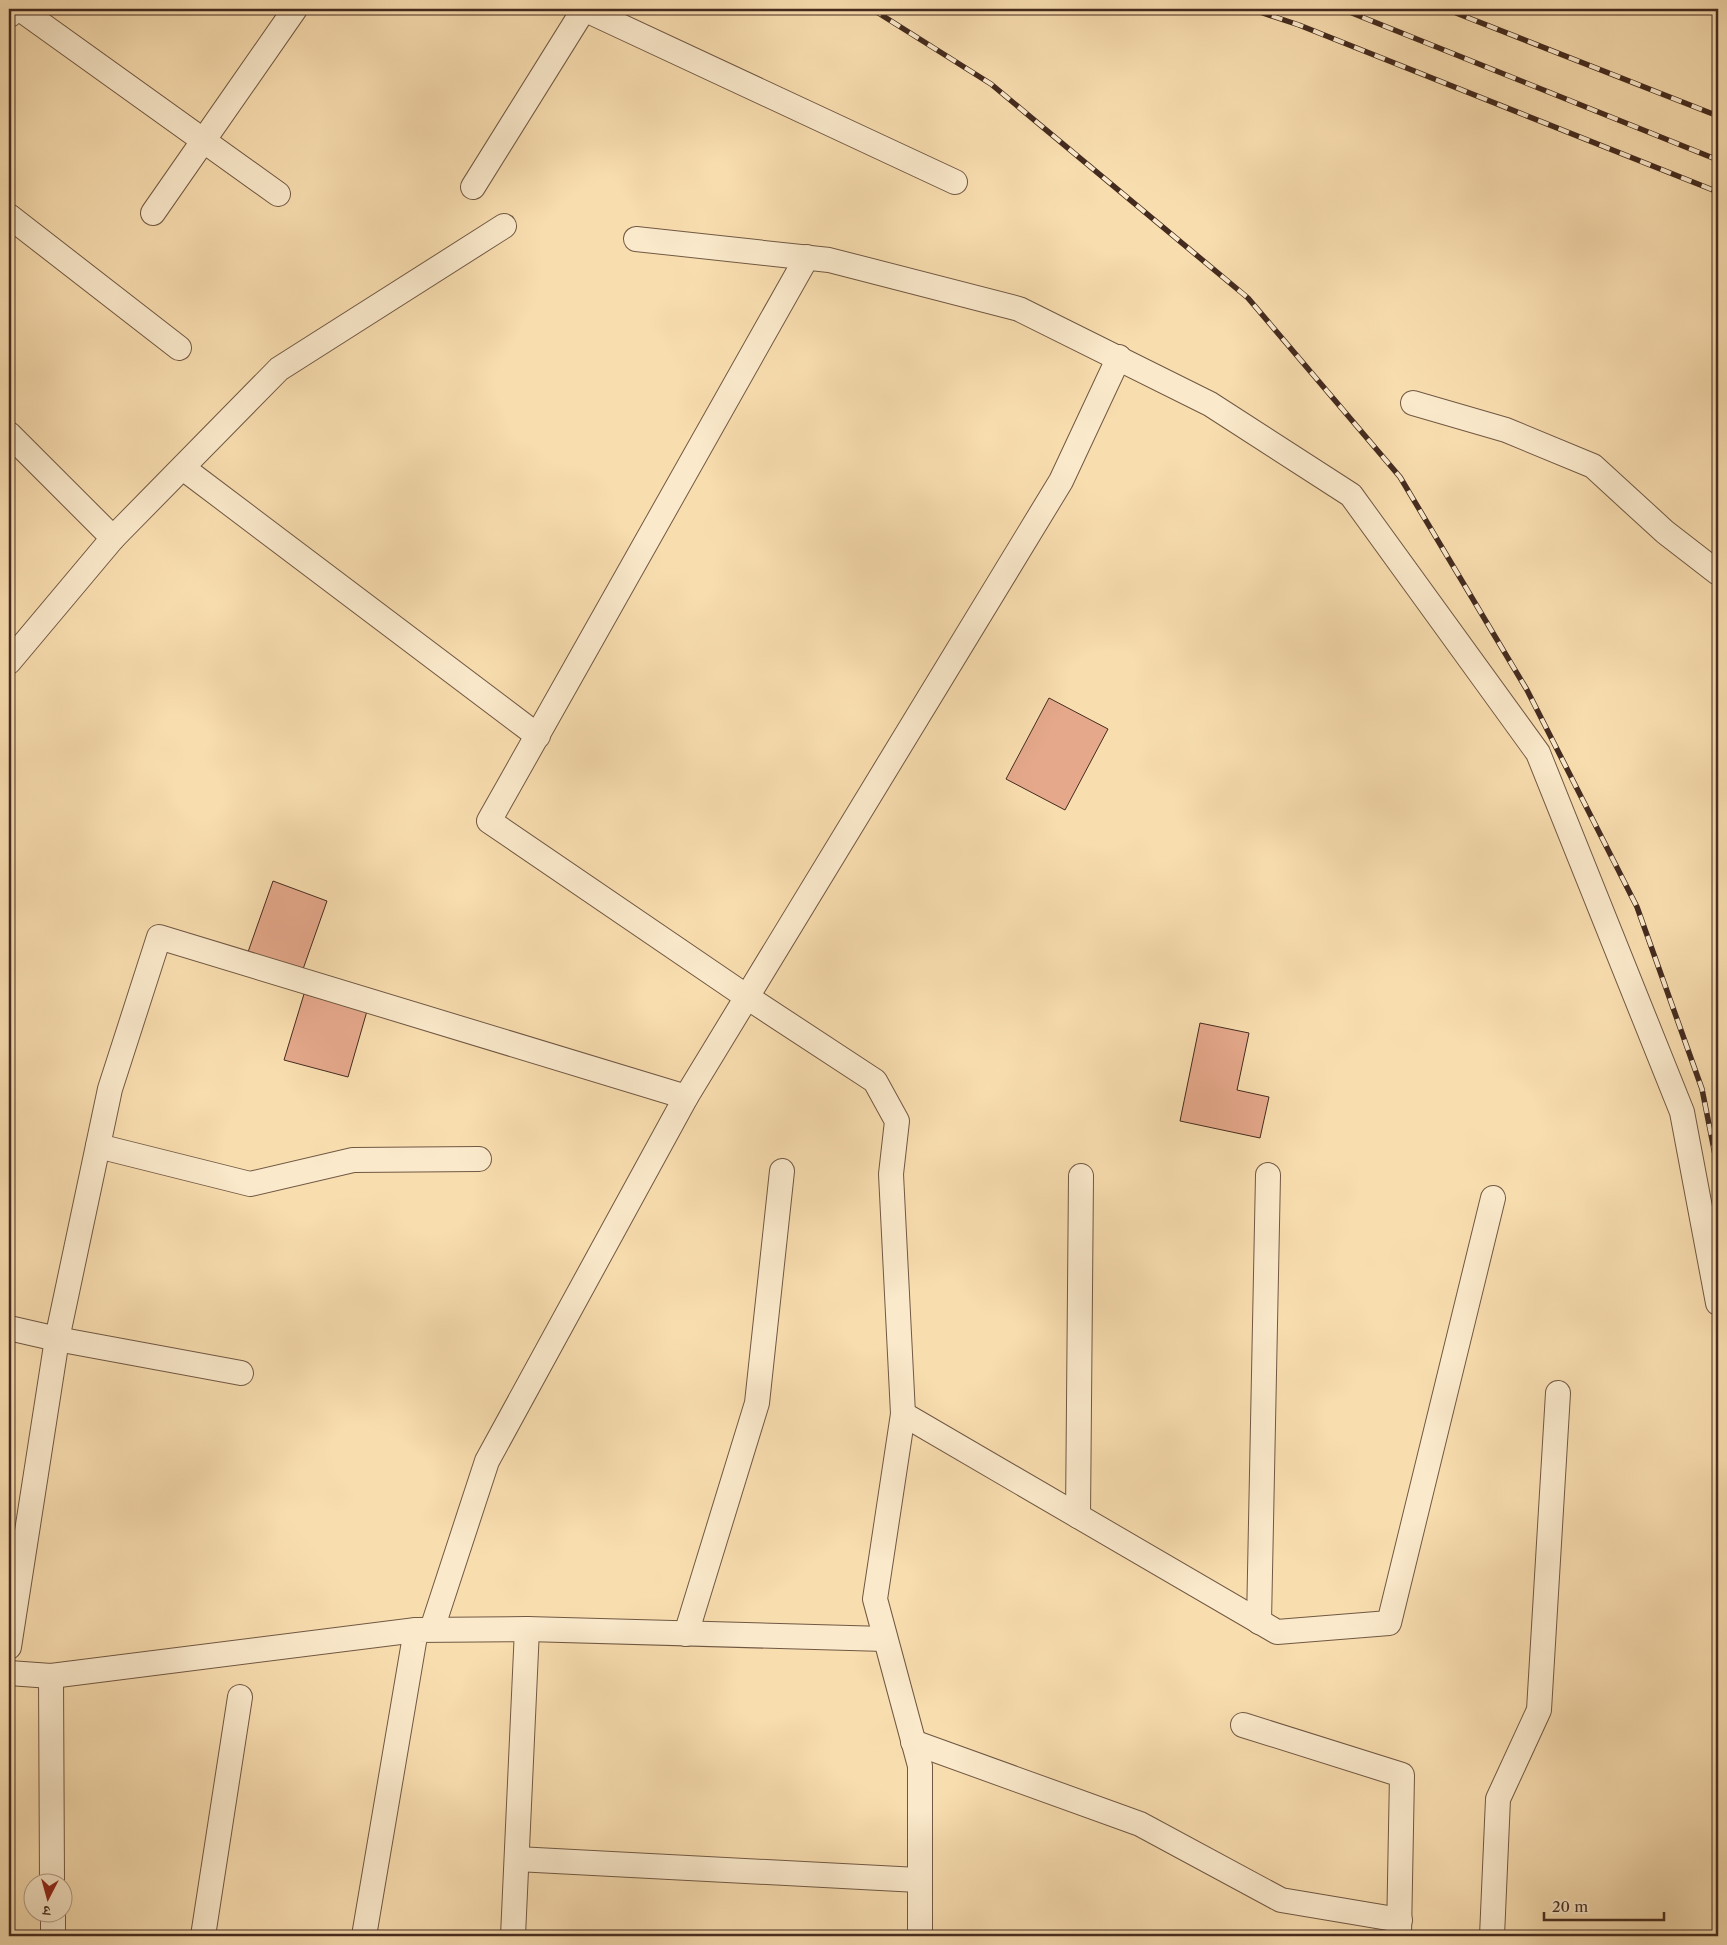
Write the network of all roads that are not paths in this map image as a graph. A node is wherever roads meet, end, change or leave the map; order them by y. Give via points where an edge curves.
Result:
1 (13, 9) edge
2 (20, 9) edge
3 (295, 9) edge
4 (584, 9) edge
5 (9, 12) edge
6 (203, 140) junction
7 (956, 182) dead end
8 (472, 187) dead end
9 (278, 194) dead end
10 (153, 213) dead end
11 (9, 216) edge
12 (504, 226) dead end
13 (636, 239) dead end
14 (807, 257) junction
15 (180, 348) dead end
16 (1119, 357) junction
17 (1413, 403) dead end
18 (9, 434) edge
19 (182, 468) junction
20 (113, 538) junction
21 (1718, 573) edge
22 (9, 662) edge
23 (538, 736) junction
24 (747, 997) junction
25 (686, 1097) junction
26 (98, 1146) junction
27 (479, 1159) dead end
28 (782, 1171) dead end
29 (1081, 1176) dead end
30 (1268, 1176) dead end
31 (1493, 1198) dead end
32 (1718, 1303) edge
33 (9, 1328) edge
34 (57, 1339) junction
35 (241, 1373) dead end
36 (1558, 1393) dead end
37 (903, 1414) junction
38 (1078, 1516) junction
39 (1259, 1622) junction
40 (424, 1629) junction
41 (527, 1629) junction
42 (686, 1634) junction
43 (885, 1639) junction
44 (9, 1647) edge
45 (9, 1672) edge
46 (51, 1676) junction
47 (240, 1697) dead end
48 (1243, 1725) dead end
49 (913, 1742) junction
50 (517, 1860) junction
51 (52, 1872) edge
52 (918, 1880) junction
53 (53, 1922) edge
54 (1399, 1928) edge
55 (53, 1936) edge
56 (203, 1936) edge
57 (364, 1936) edge
58 (513, 1936) edge
59 (920, 1936) edge
60 (1492, 1936) edge

1 - 5 street
2 - 6 lane
3 - 6 lane
4 - 7 lane
4 - 8 lane
6 - 9 lane
6 - 10 lane
11 - 15 lane
12 - 19 lane via 279,370
13 - 14 lane
14 - 16 lane via 1019,309
14 - 23 lane
16 - 24 lane via 1060,481
16 - 32 lane via 1210,404 1351,495 1538,753 1682,1112
17 - 21 lane via 1506,430 1593,466 1665,532
18 - 20 lane
19 - 20 lane
19 - 23 lane
20 - 22 lane
23 - 24 lane via 489,821
24 - 25 lane
24 - 37 lane via 876,1080 897,1121 891,1174
25 - 26 lane via 159,937 110,1089
25 - 40 lane via 486,1461
26 - 27 lane via 250,1184 353,1160
26 - 34 lane
28 - 42 lane via 757,1403
29 - 38 lane
30 - 39 lane
31 - 39 lane via 1389,1623 1277,1632
33 - 34 lane
34 - 35 lane
34 - 44 lane
36 - 60 lane via 1539,1710 1498,1799
37 - 38 lane
37 - 43 lane via 874,1599
38 - 39 lane
40 - 41 lane
40 - 46 lane
40 - 57 lane
41 - 42 lane
41 - 50 lane
42 - 43 lane
43 - 49 lane
45 - 46 lane
46 - 51 lane
47 - 56 lane
48 - 54 lane via 1402,1775
49 - 52 lane via 920,1766
49 - 54 lane via 1140,1824 1281,1900
50 - 52 lane
50 - 58 lane
52 - 59 lane
53 - 55 lane

